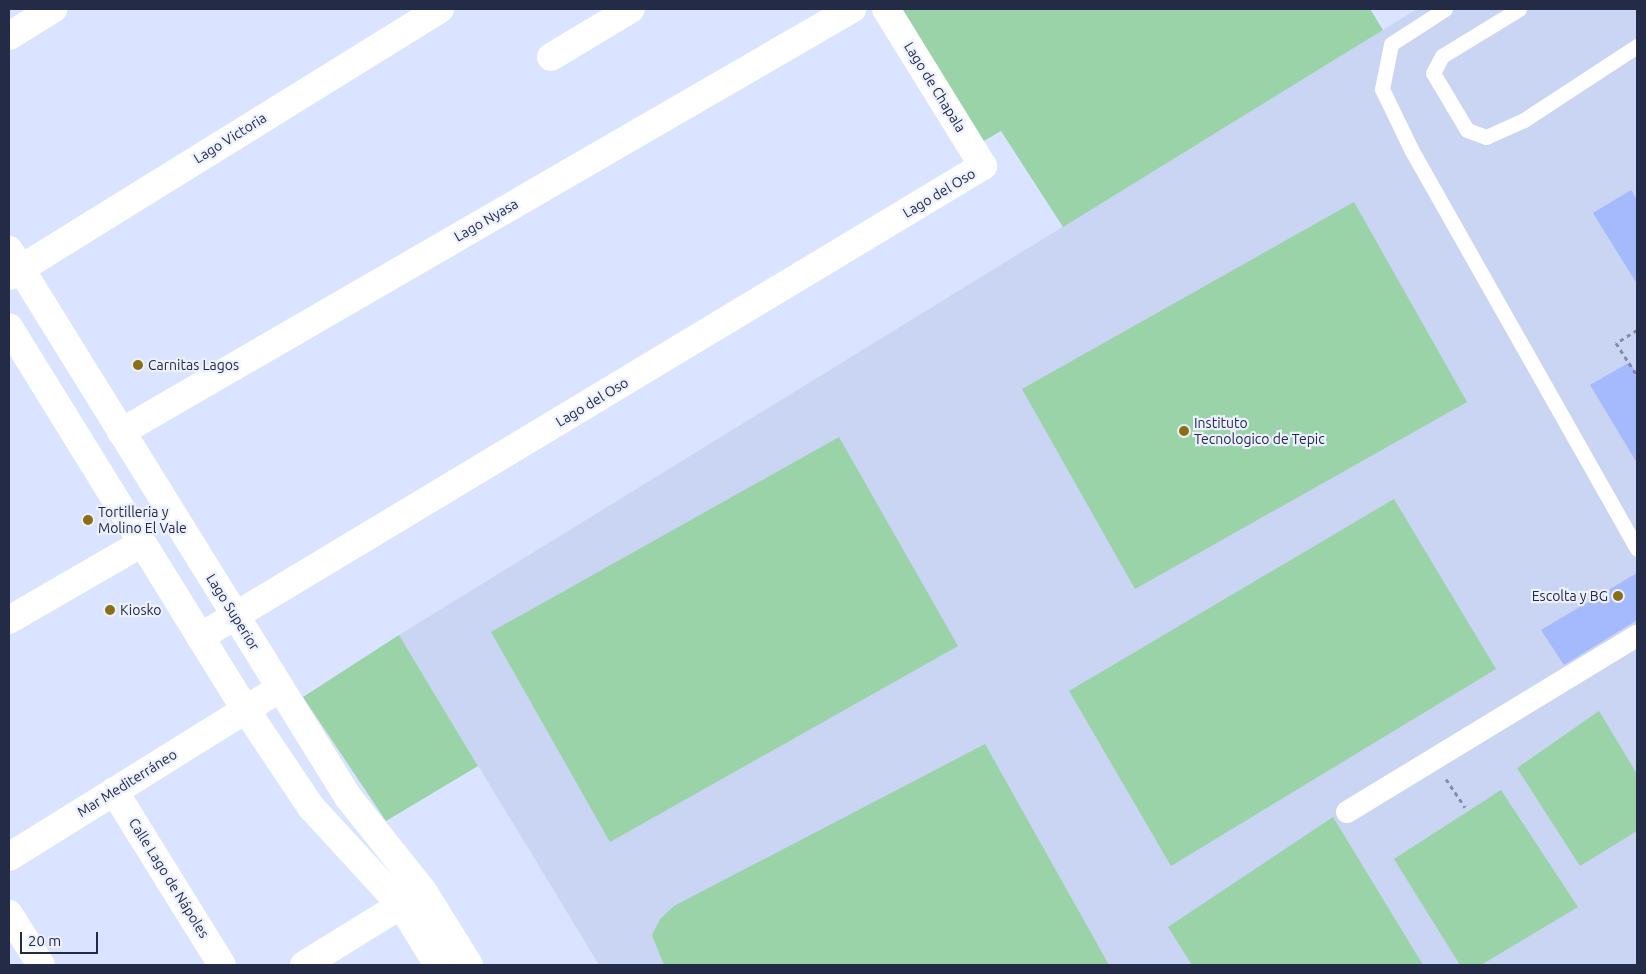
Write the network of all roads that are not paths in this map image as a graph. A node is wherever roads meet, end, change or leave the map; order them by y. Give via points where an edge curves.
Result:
1 (53, 9) edge
2 (440, 9) edge
3 (631, 9) edge
4 (852, 9) edge
5 (886, 9) edge
6 (1445, 9) edge
7 (1519, 9) edge
8 (9, 36) edge
9 (1637, 46) edge
10 (550, 57) dead end
11 (983, 166) joint
12 (12, 264) edge
13 (9, 327) edge
14 (121, 432) junction
15 (142, 543) junction
16 (1637, 550) edge
17 (236, 616) junction
18 (9, 620) edge
19 (1637, 636) edge
20 (200, 637) junction
21 (280, 688) junction
22 (246, 710) junction
23 (114, 791) junction
24 (1347, 812) dead end
25 (9, 857) edge
26 (412, 898) junction
27 (9, 914) edge
28 (41, 965) edge
29 (222, 965) edge
30 (304, 965) edge
31 (438, 965) edge
32 (468, 965) edge

1 - 8 street
2 - 12 street, Lago Victoria
3 - 10 street
4 - 14 street, Lago Nyasa
5 - 11 street, Lago de Chapala
6 - 16 lane via 1390,44 1382,89 1412,151
7 - 9 lane via 1442,56 1433,73 1467,130 1486,137 1524,120
11 - 17 street, Lago del Oso
12 - 14 street, Lago Superior
13 - 15 street, Lago Superior
14 - 17 street, Lago Superior
15 - 18 street
15 - 20 street, Lago Superior
17 - 20 street, Lago del Oso
17 - 21 street, Lago Superior
19 - 24 street
20 - 22 street, Lago Superior
21 - 22 street, Mar Mediterráneo
21 - 26 street, Lago Superior
22 - 23 street, Mar Mediterráneo
22 - 26 street, Lago Superior via 311,807
23 - 25 street, Mar Mediterráneo
23 - 29 street, Calle Lago de Nápoles
26 - 30 street
26 - 31 street, Lago Superior
26 - 32 street, Lago Superior
27 - 28 street

